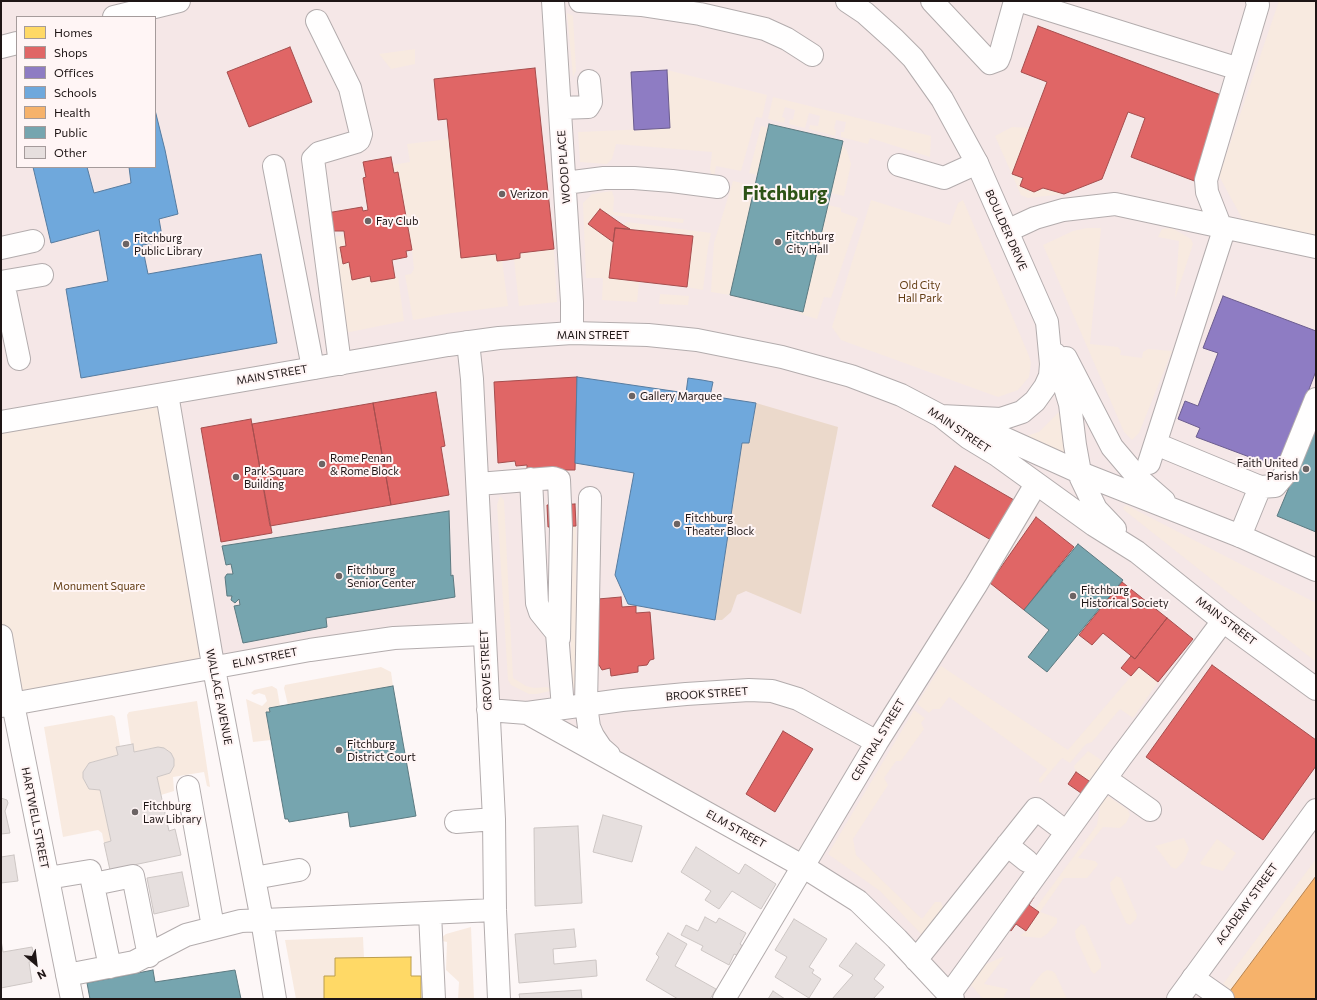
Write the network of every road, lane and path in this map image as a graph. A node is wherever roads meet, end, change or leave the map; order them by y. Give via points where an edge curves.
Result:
1 (553, 1) edge
2 (580, 1) edge
3 (847, 1) edge
4 (932, 1) edge
5 (1016, 1) edge
6 (1020, 1) edge
7 (1257, 1) edge
8 (166, 3) edge
9 (668, 5) edge
10 (1064, 8) edge
11 (118, 16) edge
12 (317, 21) dead end
13 (16, 43) edge
14 (1, 47) edge
15 (812, 55) dead end
16 (1238, 69) junction
17 (589, 81) dead end
18 (560, 108) junction
19 (977, 163) junction
20 (899, 165) dead end
21 (274, 166) dead end
22 (565, 183) junction
23 (718, 187) dead end
24 (1222, 228) junction
25 (1007, 230) junction
26 (33, 241) dead end
27 (1316, 247) edge
28 (1, 248) edge
29 (42, 275) dead end
30 (2, 282) edge
31 (1046, 322) junction
32 (572, 333) junction
33 (468, 342) junction
34 (19, 359) dead end
35 (340, 364) junction
36 (313, 368) junction
37 (167, 394) junction
38 (1316, 399) edge
39 (948, 416) junction
40 (1, 422) edge
41 (1080, 473) junction
42 (531, 479) junction
43 (478, 484) junction
44 (1036, 484) junction
45 (1260, 487) junction
46 (590, 498) dead end
47 (1176, 512) junction
48 (1240, 536) junction
49 (1137, 552) junction
50 (1316, 570) edge
51 (1223, 621) junction
52 (484, 634) junction
53 (1, 636) edge
54 (559, 638) junction
55 (214, 668) junction
56 (1316, 690) edge
57 (586, 705) junction
58 (7, 706) edge
59 (563, 708) junction
60 (488, 710) junction
61 (527, 713) junction
62 (877, 742) junction
63 (621, 765) junction
64 (1106, 779) junction
65 (188, 787) dead end
66 (1150, 810) dead end
67 (1316, 810) edge
68 (494, 819) junction
69 (456, 822) dead end
70 (1057, 825) dead end
71 (1008, 845) junction
72 (1027, 861) dead end
73 (804, 867) junction
74 (299, 870) dead end
75 (48, 878) junction
76 (254, 878) junction
77 (94, 884) junction
78 (495, 910) junction
79 (430, 913) junction
80 (262, 920) junction
81 (213, 927) junction
82 (149, 956) junction
83 (916, 960) junction
84 (110, 967) junction
85 (67, 975) junction
86 (1193, 978) junction
87 (951, 997) edge
88 (72, 999) edge
89 (275, 999) edge
90 (434, 999) edge
91 (500, 999) edge
92 (724, 999) edge
93 (1178, 999) edge
94 (1223, 999) edge

1 - 18 main road, WOOD PLACE
2 - 9 main road
3 - 19 main road, BOULDER DRIVE via 865,13 913,58 942,99
4 - 5 main road via 990,63 998,60
6 - 10 main road
7 - 16 main road via 1258,5
8 - 11 main road
9 - 15 main road via 765,29
10 - 16 main road
12 - 35 main road via 350,88 360,134 356,142 319,153 312,159
13 - 14 main road
16 - 24 main road via 1206,180
17 - 18 main road via 588,107
18 - 22 main road, WOOD PLACE
19 - 20 main road via 944,178
19 - 25 main road, BOULDER DRIVE
21 - 36 main road
22 - 23 main road via 604,178 634,178
22 - 32 main road, WOOD PLACE
24 - 25 main road via 1115,204 1063,210
24 - 27 main road
24 - 45 main road via 1219,246 1152,454
25 - 31 main road, BOULDER DRIVE
26 - 28 main road
29 - 30 main road
30 - 34 main road
31 - 39 main road, BOULDER DRIVE via 1050,376 1035,401 1022,412 1001,418
31 - 41 main road, MAIN STREET via 1068,394
31 - 47 main road, MAIN STREET via 1112,447 1140,480
32 - 33 main road, MAIN STREET
32 - 39 main road, MAIN STREET via 648,335 782,357 851,376
33 - 35 main road, MAIN STREET
33 - 43 main road, GROVE STREET
35 - 36 main road, MAIN STREET
36 - 37 main road, MAIN STREET
37 - 40 main road, MAIN STREET
37 - 55 main road, WALLACE AVENUE
38 - 45 main road via 1286,473 1275,486
39 - 41 main road, MAIN STREET
39 - 44 main road, MAIN STREET via 969,438
41 - 47 main road, MAIN STREET
41 - 49 main road, MAIN STREET via 1096,509
42 - 43 main road
42 - 54 main road via 537,602 540,612 555,628
42 - 54 main road via 556,478 560,484
43 - 52 main road, GROVE STREET
44 - 49 main road, MAIN STREET
44 - 62 main road, CENTRAL STREET
45 - 48 main road
46 - 57 main road
47 - 48 main road, MAIN STREET
48 - 50 main road, MAIN STREET
49 - 51 main road, MAIN STREET
51 - 56 main road, MAIN STREET
51 - 64 main road
52 - 55 main road, ELM STREET via 394,638
52 - 60 main road, GROVE STREET
53 - 58 main road, HARTWELL STREET
54 - 59 main road
55 - 58 main road, ELM STREET
55 - 76 main road, WALLACE AVENUE
57 - 59 main road, BROOK STREET
57 - 62 main road, BROOK STREET via 701,693 772,691 798,699
57 - 63 main road via 593,736 601,748
58 - 75 main road, HARTWELL STREET
59 - 61 main road, BROOK STREET
60 - 61 main road, ELM STREET
60 - 68 main road, GROVE STREET
61 - 63 main road, ELM STREET
62 - 73 main road, CENTRAL STREET
63 - 73 main road, ELM STREET
64 - 66 main road
64 - 87 main road
65 - 81 main road
67 - 86 main road, ACADEMY STREET
68 - 69 main road
68 - 78 main road, GROVE STREET
70 - 71 main road via 1036,809
71 - 72 main road
71 - 83 main road
73 - 83 main road, ELM STREET via 858,901
73 - 92 main road, CENTRAL STREET
74 - 76 main road
75 - 77 main road via 90,871
75 - 85 main road, HARTWELL STREET
76 - 80 main road, WALLACE AVENUE
77 - 82 main road via 133,876
77 - 84 main road
78 - 79 main road
78 - 91 main road, GROVE STREET
79 - 80 main road
79 - 90 main road
80 - 81 main road
80 - 89 main road, WALLACE AVENUE
81 - 82 main road via 186,935
82 - 84 main road
83 - 87 main road, ELM STREET
84 - 85 main road
85 - 88 main road, HARTWELL STREET
86 - 93 main road, ACADEMY STREET
86 - 94 main road

